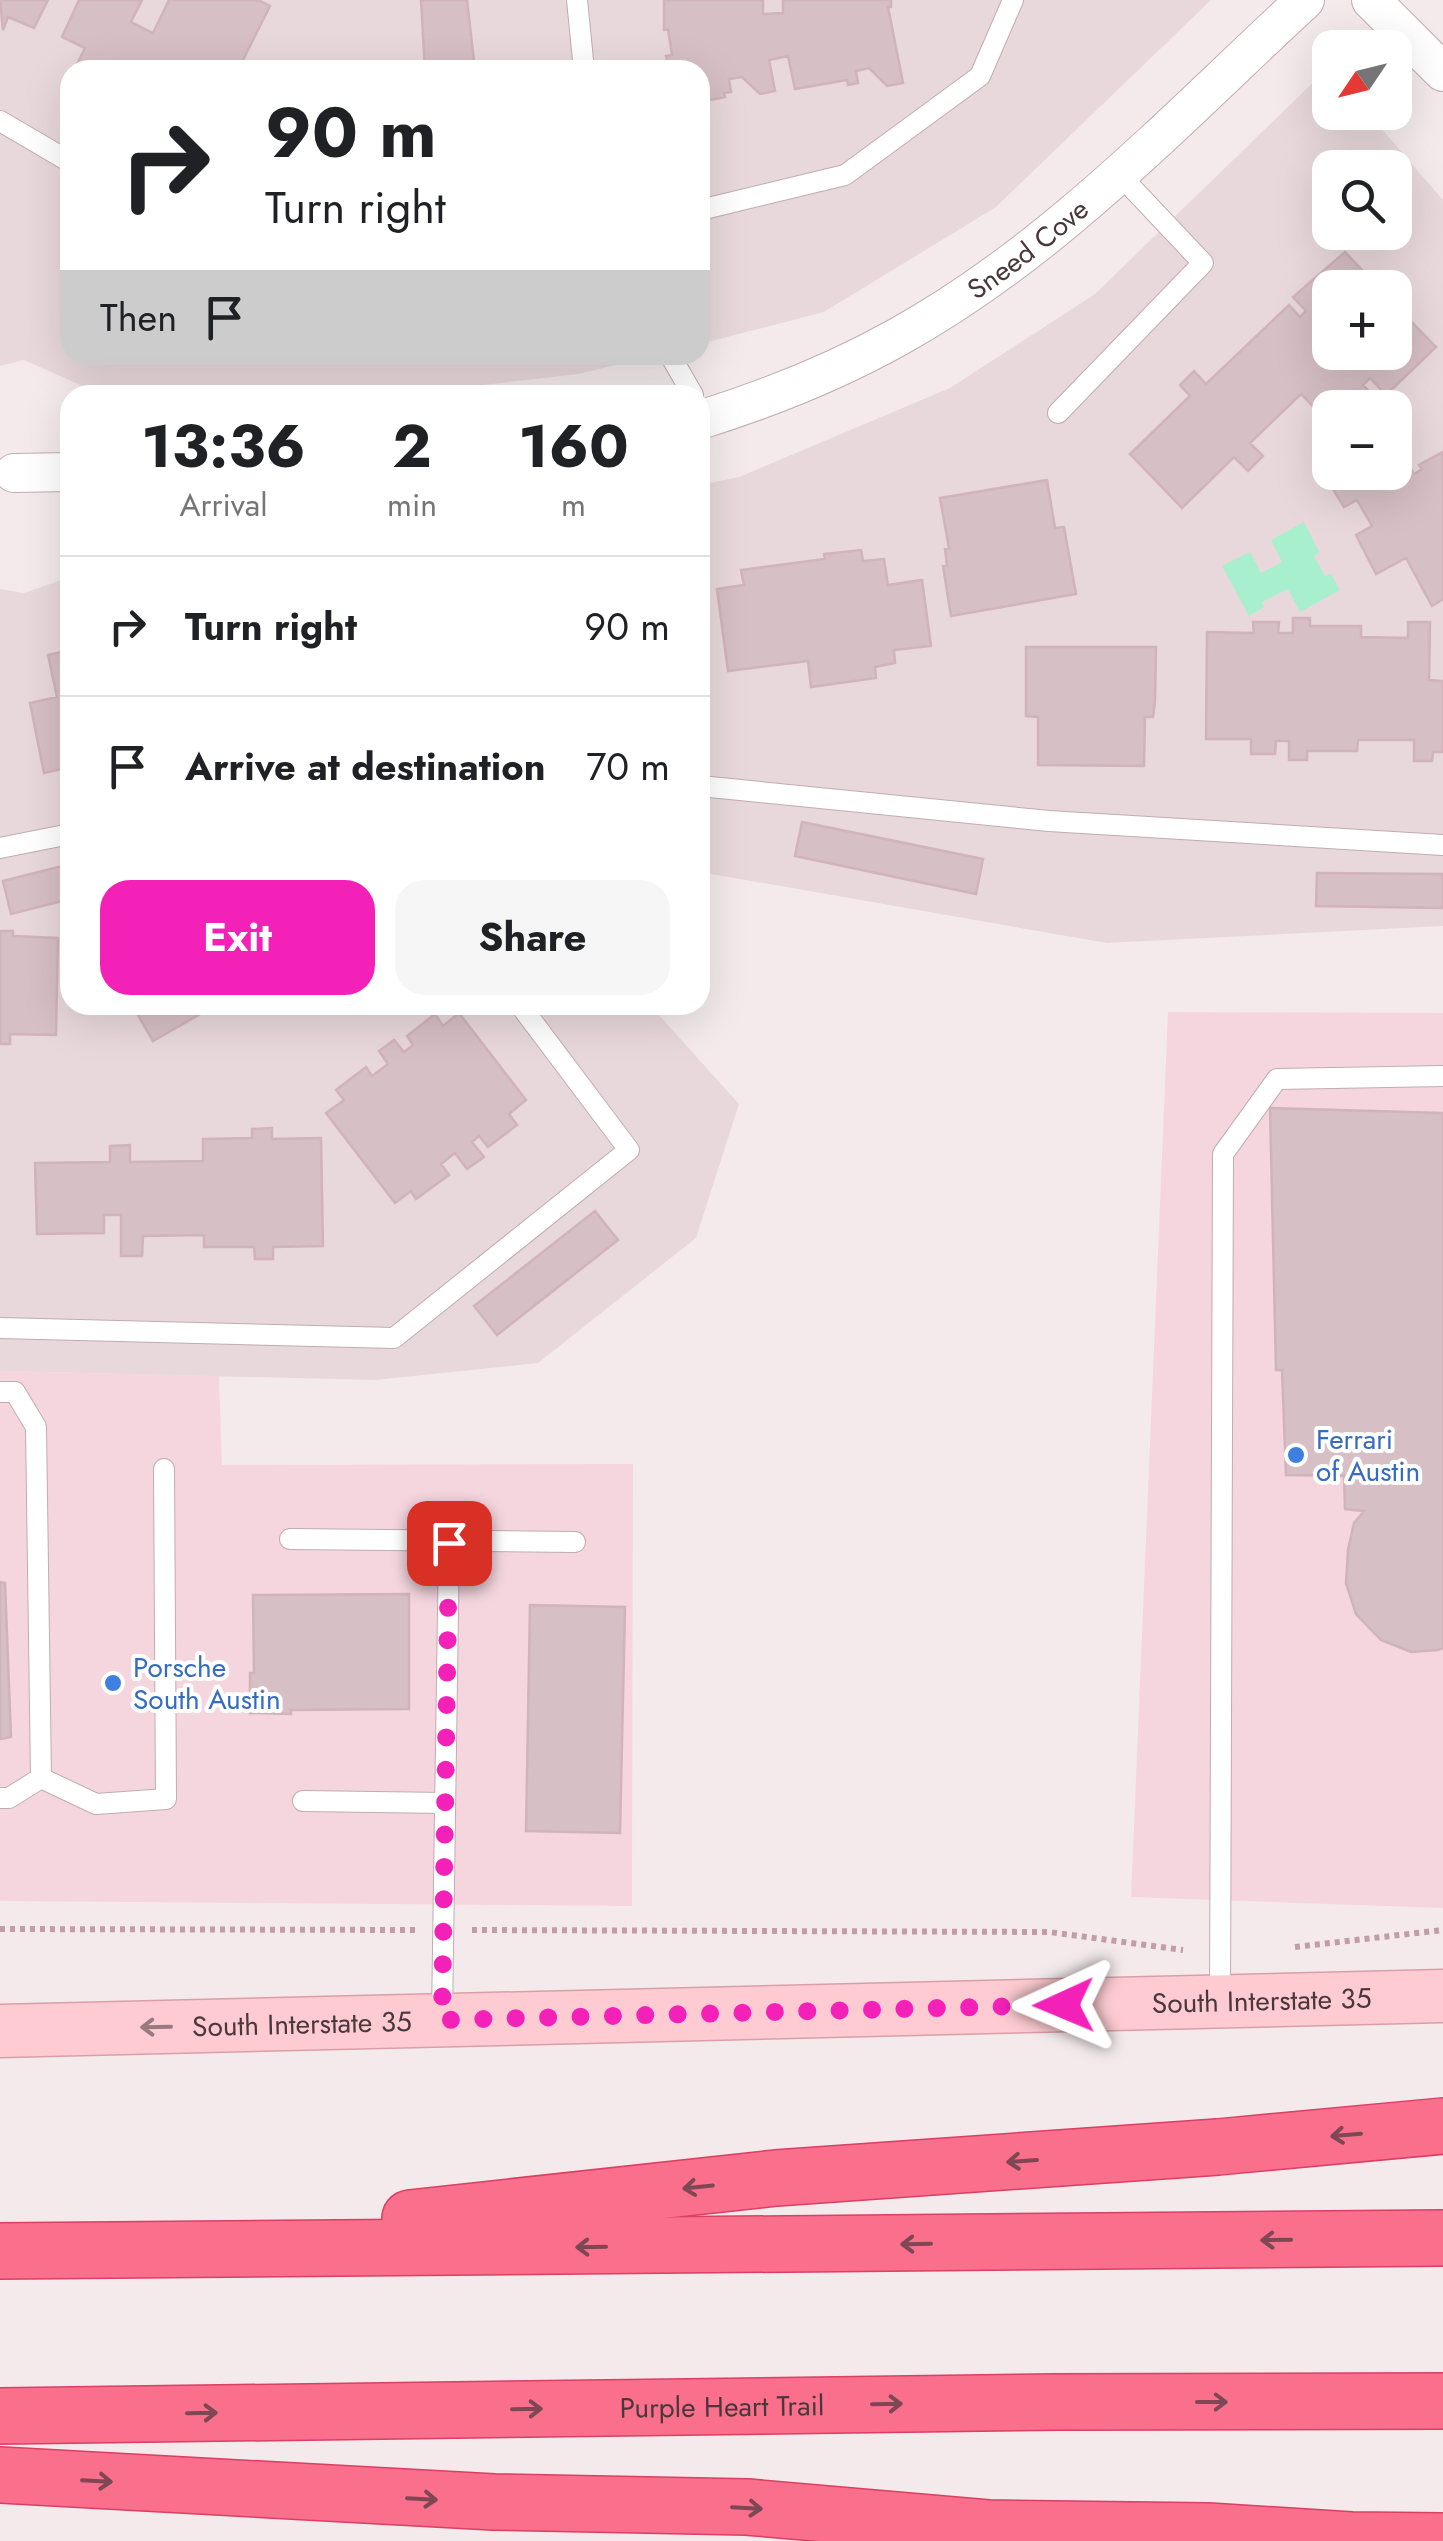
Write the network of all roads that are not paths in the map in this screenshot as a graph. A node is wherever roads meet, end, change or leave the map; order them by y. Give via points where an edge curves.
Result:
1 (577, 0) edge
2 (1013, 0) edge
3 (1305, 0) edge
4 (1371, 0) edge
5 (583, 60) edge
6 (1443, 72) edge
7 (0, 122) edge
8 (60, 156) edge
9 (1118, 173) junction
10 (710, 208) edge
11 (710, 408) edge
12 (1058, 413) dead end
13 (7, 472) edge
14 (60, 472) edge
15 (710, 787) edge
16 (60, 836) edge
17 (1443, 844) edge
18 (0, 848) edge
19 (528, 1015) edge
20 (1443, 1076) edge
21 (0, 1328) edge
22 (0, 1392) edge
23 (164, 1469) dead end
24 (290, 1540) dead end
25 (575, 1542) dead end
26 (449, 1543) junction
27 (41, 1778) junction
28 (0, 1798) edge
29 (303, 1800) dead end
30 (445, 1803) junction
31 (1220, 1978) junction
32 (1443, 1996) edge
33 (442, 2020) junction
34 (0, 2031) edge
35 (1443, 2126) edge
36 (1443, 2238) edge
37 (0, 2251) edge
38 (91, 2252) junction
39 (1443, 2401) edge
40 (0, 2416) edge
41 (0, 2475) edge
42 (1443, 2541) edge

1 - 5 lane
2 - 10 lane via 980,76 845,174
3 - 9 street, Sneed Cove
4 - 6 street
7 - 8 lane
9 - 11 street, Sneed Cove via 992,276 897,338 791,388
9 - 12 lane via 1204,263
13 - 14 street
15 - 17 lane via 1049,822
16 - 18 lane
19 - 21 lane via 629,1150 394,1338
20 - 31 lane via 1277,1080 1223,1154
22 - 27 lane via 15,1392 36,1427
23 - 27 lane via 166,1799 96,1804
24 - 26 lane
25 - 26 lane
26 - 30 lane
27 - 28 lane
29 - 30 lane
30 - 33 lane
31 - 32 main road, South Interstate 35
31 - 33 main road, South Interstate 35
33 -> 34 main road, South Interstate 35
35 -> 38 highway via 776,2178
36 -> 38 highway
37 - 38 highway
40 -> 39 highway, Purple Heart Trail
41 -> 42 highway via 494,2502 747,2507 988,2528

